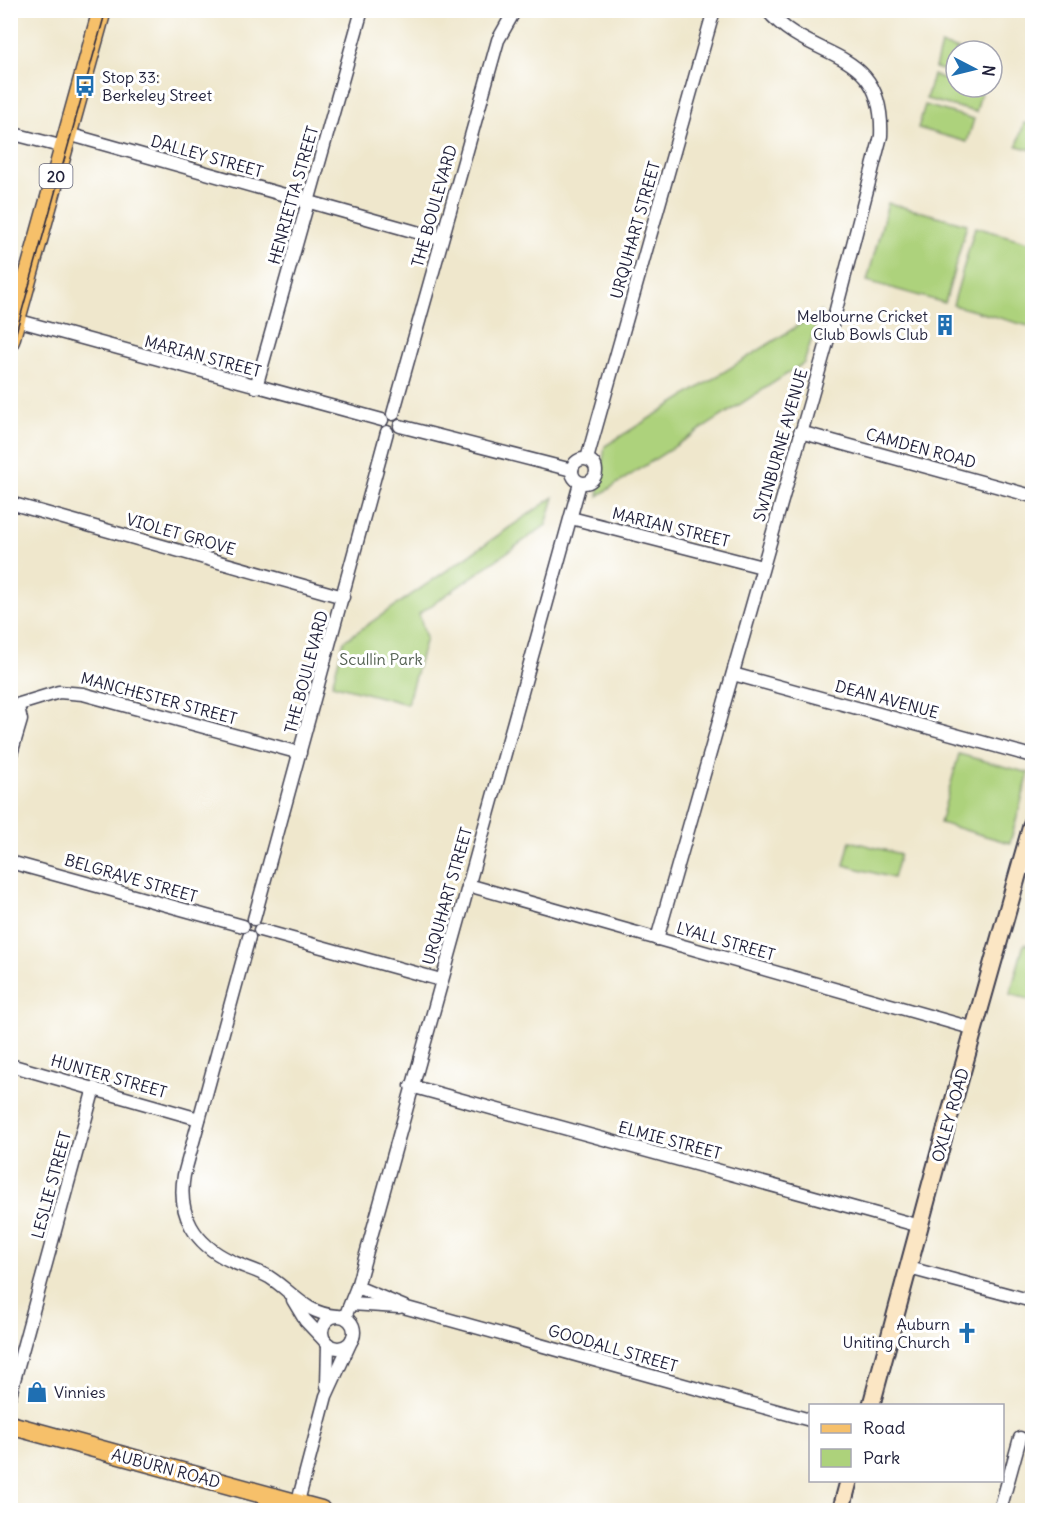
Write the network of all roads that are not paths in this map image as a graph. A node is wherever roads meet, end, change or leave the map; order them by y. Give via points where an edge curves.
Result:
1 (102, 10) edge
2 (362, 10) edge
3 (515, 10) edge
4 (714, 10) edge
5 (767, 10) edge
6 (10, 133) edge
7 (66, 140) junction
8 (309, 202) junction
9 (441, 239) junction
10 (16, 320) junction
11 (10, 341) edge
12 (256, 387) junction
13 (387, 417) junction
14 (400, 426) junction
15 (387, 432) junction
16 (800, 432) junction
17 (587, 459) junction
18 (572, 470) junction
19 (580, 483) junction
20 (1032, 496) edge
21 (10, 503) edge
22 (571, 518) junction
23 (762, 567) junction
24 (343, 597) junction
25 (733, 674) junction
26 (14, 707) edge
27 (300, 753) junction
28 (1032, 756) edge
29 (10, 757) edge
30 (1032, 824) edge
31 (10, 862) edge
32 (1027, 867) edge
33 (468, 885) junction
34 (257, 925) junction
35 (246, 931) junction
36 (657, 939) junction
37 (441, 980) junction
38 (975, 1029) junction
39 (10, 1065) edge
40 (411, 1086) junction
41 (94, 1088) junction
42 (199, 1119) junction
43 (920, 1226) junction
44 (909, 1268) junction
45 (357, 1287) junction
46 (285, 1289) junction
47 (1032, 1301) edge
48 (351, 1304) junction
49 (406, 1308) junction
50 (340, 1317) junction
51 (353, 1337) junction
52 (328, 1343) junction
53 (10, 1395) edge
54 (326, 1396) junction
55 (871, 1404) edge
56 (809, 1420) edge
57 (10, 1425) edge
58 (1020, 1438) dead end
59 (848, 1482) edge
60 (297, 1507) edge
61 (321, 1510) edge
62 (841, 1510) edge
63 (1000, 1510) edge

1 - 7 main road, 20
2 - 8 street, HENRIETTA STREET
3 - 9 street, THE BOULEVARD via 498,40
4 - 17 street, URQUHART STREET
5 - 16 street, SWINBURNE AVENUE via 793,35 845,58 858,69 875,93 881,121 877,156
6 - 7 street, DALLEY STREET
7 - 8 street, DALLEY STREET
7 - 10 main road, 20
8 - 9 street, DALLEY STREET
8 - 12 street, HENRIETTA STREET
9 - 13 street, THE BOULEVARD
10 - 11 main road, 20
10 - 12 street, MARIAN STREET
12 - 13 street, MARIAN STREET
13 - 14 street via 398,417
13 - 15 street via 383,429
14 - 15 street
14 - 18 street
15 - 24 street, THE BOULEVARD
16 - 20 street, CAMDEN ROAD
16 - 23 street, SWINBURNE AVENUE
17 - 18 street via 579,460
17 - 19 street via 596,466 596,474 592,481
18 - 19 street
19 - 22 street, URQUHART STREET
21 - 24 street, VIOLET GROVE
22 - 23 street, MARIAN STREET
22 - 33 street, URQUHART STREET
23 - 25 street, SWINBURNE AVENUE
24 - 27 street, THE BOULEVARD
25 - 28 street, DEAN AVENUE
25 - 36 street, SWINBURNE AVENUE
26 - 27 street, MANCHESTER STREET via 59,692 83,694
26 - 29 street via 21,720
27 - 34 street, THE BOULEVARD
30 - 32 street, OXLEY ROAD
31 - 35 street, BELGRAVE STREET
32 - 38 street, OXLEY ROAD
33 - 36 street, LYALL STREET
33 - 37 street, URQUHART STREET
34 - 35 street via 246,921
34 - 37 street
35 - 42 street
36 - 38 street, LYALL STREET
37 - 40 street, URQUHART STREET
38 - 43 street, OXLEY ROAD
39 - 41 street, HUNTER STREET
40 - 43 street, ELMIE STREET
40 - 45 street, URQUHART STREET
41 - 42 street, HUNTER STREET
41 - 53 street, LESLIE STREET
42 - 46 street via 182,1184 183,1208 190,1229 216,1253 265,1275
43 - 44 street, OXLEY ROAD
44 - 47 street
44 - 55 street, OXLEY ROAD
45 - 48 street, URQUHART STREET
45 - 49 street, GOODALL STREET
46 - 50 street via 312,1311
46 - 52 street via 305,1320
48 - 49 street, GOODALL STREET
48 - 50 street, URQUHART STREET
49 - 56 street, GOODALL STREET
50 - 51 street via 354,1328
50 - 52 street via 324,1325 322,1334
51 - 52 street via 344,1347
51 - 54 street
52 - 54 street
54 - 60 street
57 - 60 main road, AUBURN ROAD
58 - 63 street
59 - 62 street
60 - 61 main road, AUBURN ROAD

